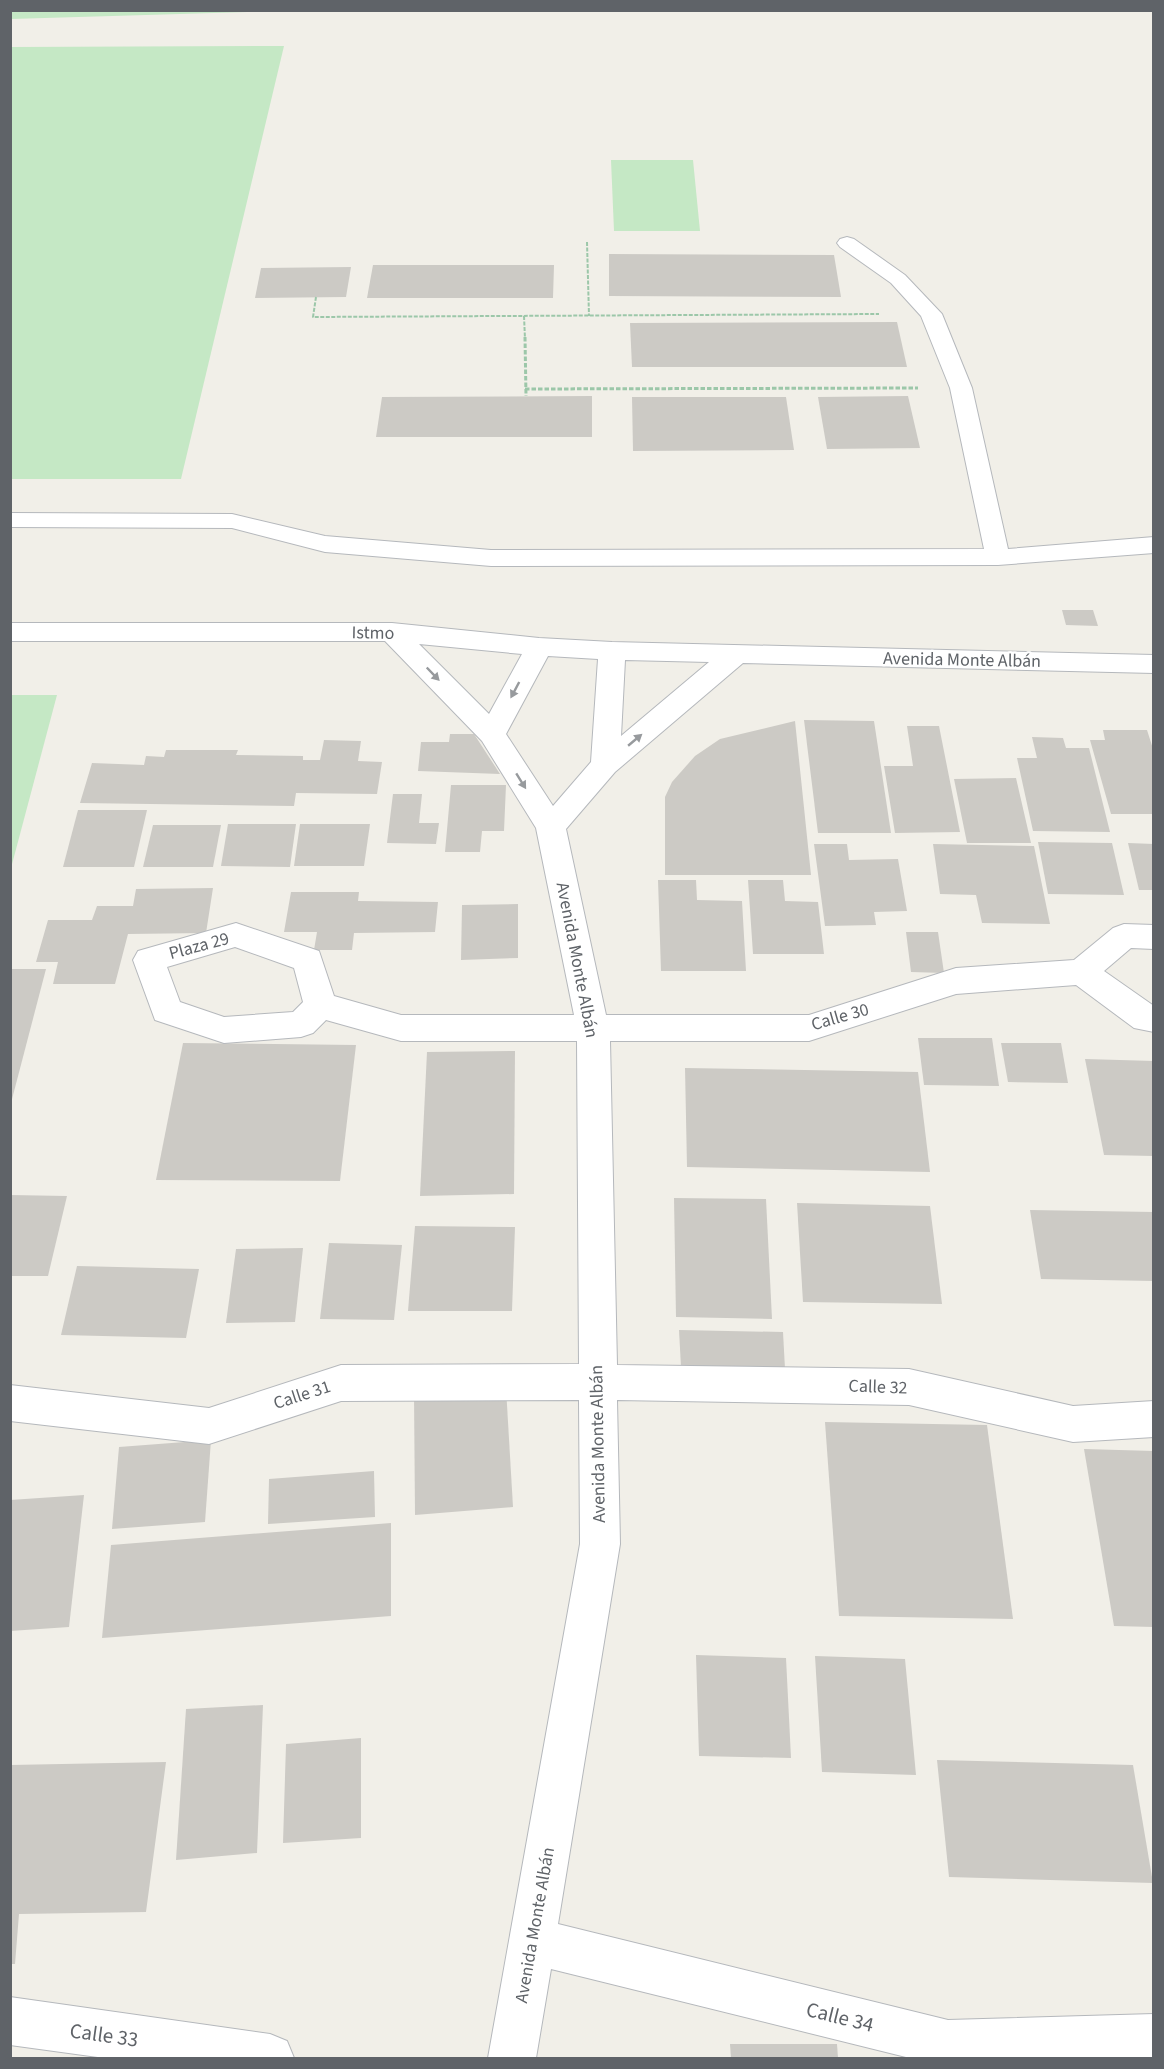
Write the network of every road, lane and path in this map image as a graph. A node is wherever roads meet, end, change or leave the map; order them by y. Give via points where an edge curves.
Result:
1 (587, 242) dead end
2 (847, 243) dead end
3 (316, 297) dead end
4 (931, 314) junction
5 (524, 316) junction
6 (589, 316) junction
7 (961, 388) junction
8 (525, 389) junction
9 (526, 396) dead end
10 (10, 520) edge
11 (1154, 545) edge
12 (998, 557) junction
13 (10, 632) edge
14 (392, 632) junction
15 (539, 647) junction
16 (612, 651) junction
17 (735, 655) junction
18 (1154, 664) edge
19 (492, 734) junction
20 (605, 765) junction
21 (551, 827) junction
22 (1154, 937) edge
23 (1082, 972) junction
24 (320, 1005) junction
25 (1154, 1019) edge
26 (593, 1029) junction
27 (598, 1382) junction
28 (10, 1403) edge
29 (1154, 1419) edge
30 (532, 1941) junction
31 (10, 2021) edge
32 (1154, 2038) edge
33 (270, 2058) edge
34 (513, 2058) edge

1 - 6 path
2 - 4 lane via 898,279
3 - 5 path via 313,317
4 - 6 path
4 - 7 lane
5 - 6 path
5 - 8 path
7 - 8 path
7 - 12 lane
8 - 9 path
10 - 12 lane via 232,521 325,544 491,558
11 - 12 lane
13 - 14 street, Istmo
14 - 15 street, Istmo
14 -> 19 street, Avenida Monte Albán
15 - 16 street, Istmo
15 -> 19 street
16 - 17 street, Istmo
16 - 20 street
17 - 18 street, Avenida Monte Albán
20 -> 17 street
19 -> 21 street, Avenida Monte Albán
20 - 21 street
21 - 26 street, Avenida Monte Albán
22 - 23 street via 1124,936
23 - 25 street via 1146,1019
23 - 26 street, Calle 30 via 956,981 809,1028
24 - 24 street, Plaza 29 via 308,960 237,935 149,960 167,1011 224,1030 301,1024
24 - 26 street via 401,1028
26 - 27 street, Avenida Monte Albán
27 - 28 street, Calle 31 via 341,1383 209,1426
27 - 29 street, Calle 32 via 909,1387 1073,1424
27 - 30 street, Avenida Monte Albán via 600,1544
30 - 32 street, Calle 34 via 948,2044
30 - 34 street, Avenida Monte Albán
31 - 33 street, Calle 33

